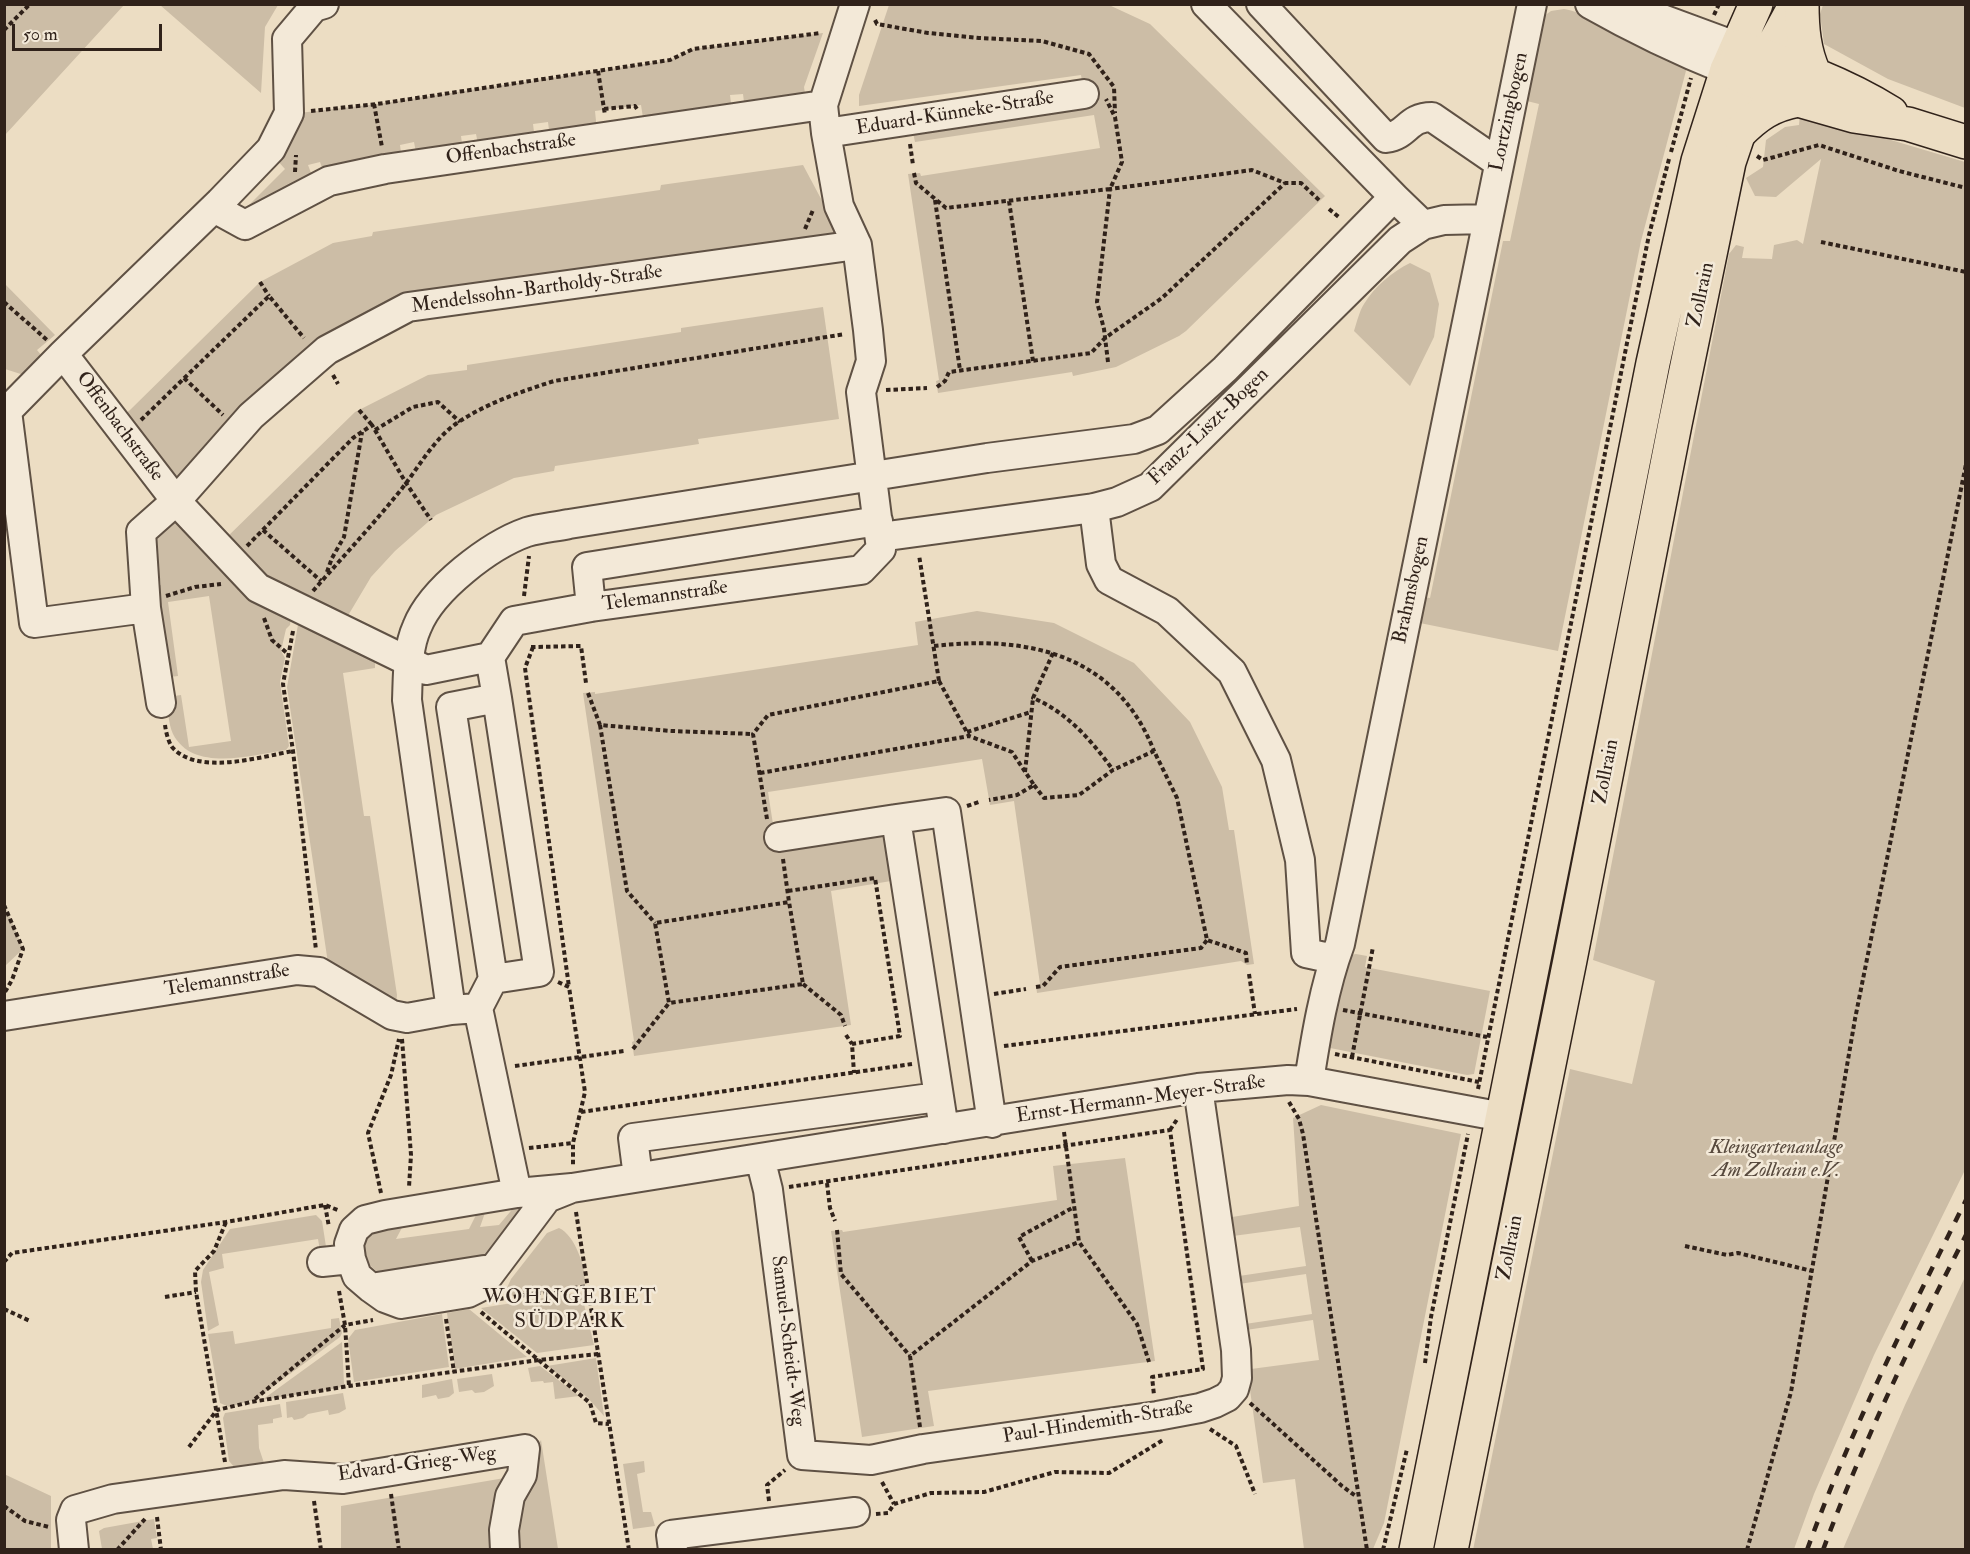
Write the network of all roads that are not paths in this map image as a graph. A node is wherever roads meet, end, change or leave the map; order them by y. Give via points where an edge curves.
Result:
1 (324, 4) edge
2 (1206, 4) edge
3 (1261, 4) edge
4 (1532, 4) edge
5 (1590, 4) edge
6 (1608, 4) edge
7 (1756, 4) edge
8 (1796, 4) edge
9 (1802, 4) edge
10 (863, 9) edge
11 (1747, 64) junction
12 (1806, 86) junction
13 (1084, 94) road end
14 (823, 105) junction
15 (826, 133) junction
16 (1965, 142) edge
17 (1746, 145) junction
18 (1499, 163) junction
19 (1394, 197) junction
20 (214, 208) junction
21 (1488, 219) junction
22 (1423, 225) junction
23 (856, 245) junction
24 (63, 354) junction
25 (872, 476) junction
26 (176, 501) junction
27 (1094, 508) junction
28 (879, 529) junction
29 (146, 605) junction
30 (591, 607) junction
31 (490, 657) junction
32 (409, 662) junction
33 (497, 698) junction
34 (161, 703) road end
35 (896, 819) junction
36 (779, 837) road end
37 (1334, 959) junction
38 (493, 979) junction
39 (465, 1009) junction
40 (4, 1016) edge
41 (1299, 1080) junction
42 (1198, 1088) junction
43 (939, 1097) junction
44 (1488, 1114) junction
45 (992, 1123) junction
46 (1536, 1124) junction
47 (944, 1129) junction
48 (760, 1158) junction
49 (638, 1177) junction
50 (572, 1188) junction
51 (518, 1193) junction
52 (492, 1269) junction
53 (371, 1288) junction
54 (871, 1460) joint
55 (855, 1512) road end
56 (672, 1542) edge
57 (74, 1550) edge
58 (505, 1550) edge
59 (1416, 1550) edge
60 (1450, 1550) edge

1 - 20 street, Offenbachstraße via 314,7 287,39 289,113 271,149
2 - 19 street
3 - 18 street via 1386,138 1395,137 1419,117 1432,117
4 - 18 street, Lortzingbogen
5 - 11 street via 1631,27
6 - 11 street via 1627,6
7 - 11 main road, Zollrain
8 - 11 main road, Zollrain
9 - 12 main road
10 - 14 street
11 - 12 main road
11 - 17 main road, Zollrain
11 - 44 main road, Zollrain via 1698,161
12 - 16 main road via 1869,99 1908,124
12 - 17 main road via 1758,115
13 - 15 street, Eduard-Künneke-Straße
14 - 15 street
14 - 20 street, Offenbachstraße via 385,169 329,181 245,225
15 - 23 street via 839,206
17 - 46 main road, Zollrain via 1729,162
18 - 21 street, Lortzingbogen
19 - 22 street
19 - 25 street via 1225,369 1158,430 1134,439
20 - 24 street, Offenbachstraße
21 - 22 street, Franz-Liszt-Bogen via 1444,220
21 - 37 street, Brahmsbogen
22 - 27 street, Franz-Liszt-Bogen via 1401,240 1150,487
23 - 25 street via 871,361 861,392
23 - 26 street, Mendelssohn-Bartholdy-Straße via 408,307 327,350 250,416
24 - 26 street, Offenbachstraße
24 - 29 street, Offenbachstraße via 7,411 34,623
25 - 28 street
25 - 32 street via 529,531 493,548 435,597 416,627
26 - 29 street, Mendelssohn-Bartholdy-Straße via 141,532
26 - 32 street, Offenbachstraße via 246,576
27 - 28 street, Franz-Liszt-Bogen via 916,533
27 - 37 street via 1101,564 1109,580 1167,611 1232,672 1276,760 1300,860 1306,953
28 - 30 street, Telemannstraße via 881,549 861,570
28 - 30 street, Franz-Liszt-Bogen via 587,567
29 - 34 street, Mendelssohn-Bartholdy-Straße
30 - 31 street, Telemannstraße via 514,621
31 - 32 street via 426,670
31 - 33 street
32 - 39 street via 407,700
33 - 38 street via 451,707
33 - 38 street via 538,972
35 - 36 street, Ernst-Hermann-Meyer-Straße
35 - 43 street
35 - 45 street, Ernst-Hermann-Meyer-Straße via 946,812
37 - 41 street, Brahmsbogen via 1314,1050
38 - 39 street
39 - 40 street, Telemannstraße via 407,1018 392,1015 319,972 297,970
39 - 51 street via 491,1070
41 - 42 street, Ernst-Hermann-Meyer-Straße
41 - 44 street, Ernst-Hermann-Meyer-Straße
42 - 45 street, Ernst-Hermann-Meyer-Straße
42 - 54 street, Paul-Hindemith-Straße via 1236,1350 1238,1378 1227,1397 1163,1427 923,1449
43 - 47 street
43 - 49 street via 633,1138
44 - 46 main road
44 - 59 main road, Zollrain
45 - 47 street, Ernst-Hermann-Meyer-Straße
46 - 60 main road, Zollrain
47 - 48 street, Ernst-Hermann-Meyer-Straße
48 - 49 street, Ernst-Hermann-Meyer-Straße
48 - 54 street, Samuel-Scheidt-Weg via 768,1190 802,1455
49 - 50 street, Ernst-Hermann-Meyer-Straße
50 - 51 street, Ernst-Hermann-Meyer-Straße
50 - 52 street, Ernst-Hermann-Meyer-Straße via 547,1198
51 - 53 street, Ernst-Hermann-Meyer-Straße via 386,1216 354,1230 336,1260
52 - 53 street
52 - 53 street, Ernst-Hermann-Meyer-Straße via 480,1287 468,1293 401,1304
55 - 56 street
57 - 58 street, Edvard-Grieg-Weg via 60,1524 75,1510 113,1499 284,1475 342,1479 525,1449 522,1475 510,1496

